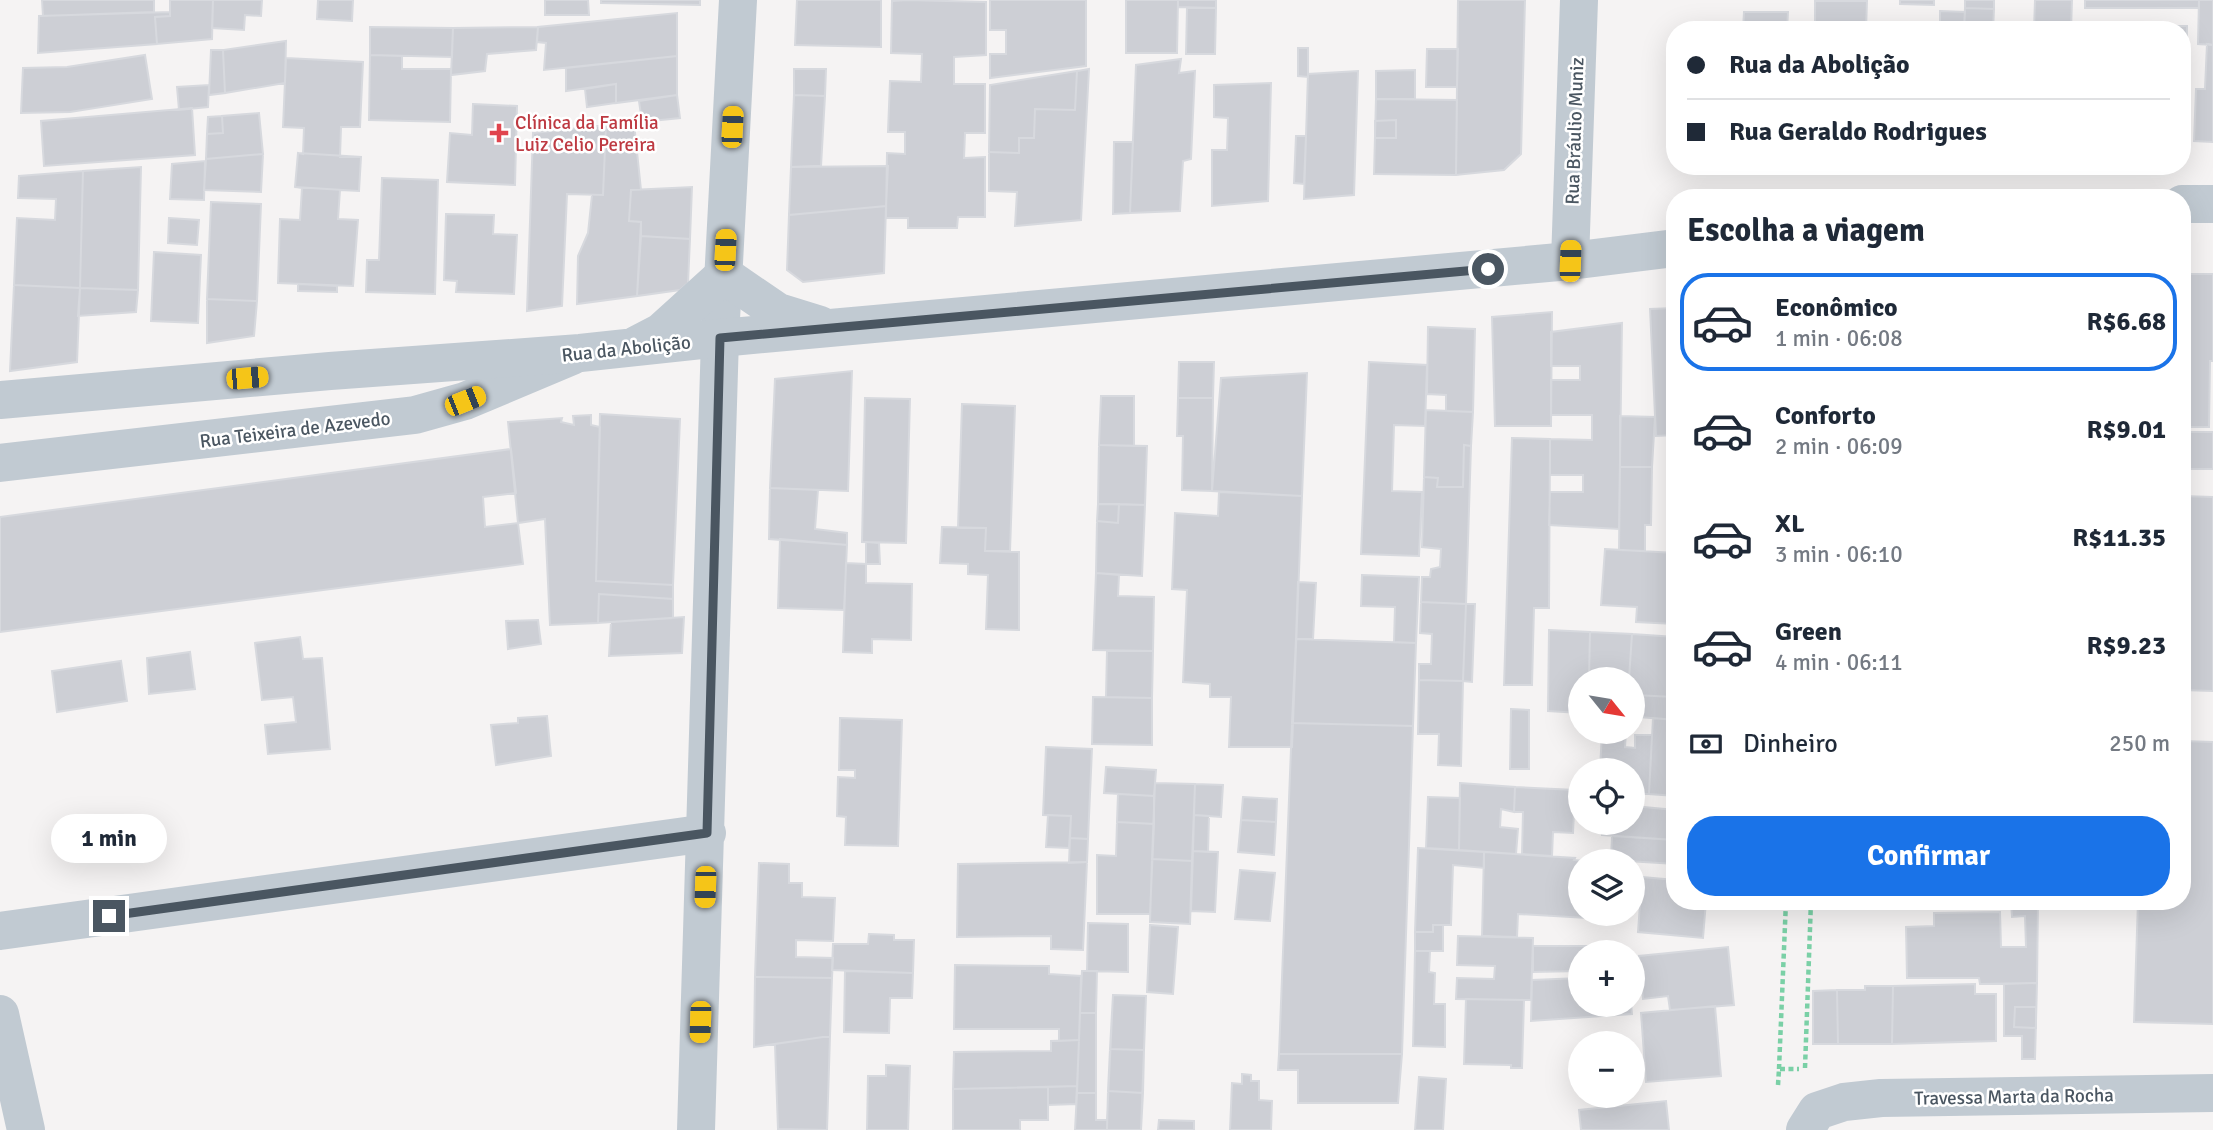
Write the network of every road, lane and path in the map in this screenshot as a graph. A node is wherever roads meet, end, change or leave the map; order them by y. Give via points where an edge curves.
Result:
1 (738, 0) edge
2 (1579, 0) edge
3 (2191, 204) edge
4 (2213, 204) edge
5 (1666, 249) edge
6 (1570, 261) junction
7 (724, 275) junction
8 (832, 329) junction
9 (720, 338) junction
10 (628, 349) junction
11 (580, 354) junction
12 (0, 400) edge
13 (0, 463) edge
14 (707, 833) junction
15 (1786, 910) edge
16 (1811, 910) edge
17 (0, 931) edge
18 (0, 1014) edge
19 (1779, 1069) dead end
20 (1805, 1069) dead end
21 (2213, 1093) edge
22 (1811, 1121) edge
23 (26, 1130) edge
24 (696, 1130) edge

1 - 7 street
2 - 6 street, Rua Bráulio Muniz
3 - 4 street
5 - 6 street, Rua da Abolição
6 - 8 street, Rua da Abolição
7 - 8 street via 778,312
7 - 9 street
7 - 10 street via 661,332
8 - 9 street, Rua da Abolição
9 - 10 street, Rua da Abolição
9 - 14 street
10 - 11 street, Rua da Abolição
11 - 12 street, Rua da Abolição
11 - 13 street, Rua Teixeira de Azevedo via 465,401 415,415
14 - 17 street
14 - 24 street
15 - 19 path
16 - 20 path
18 - 23 street
21 - 22 street, Travessa Marta da Rocha via 1881,1098 1844,1102

